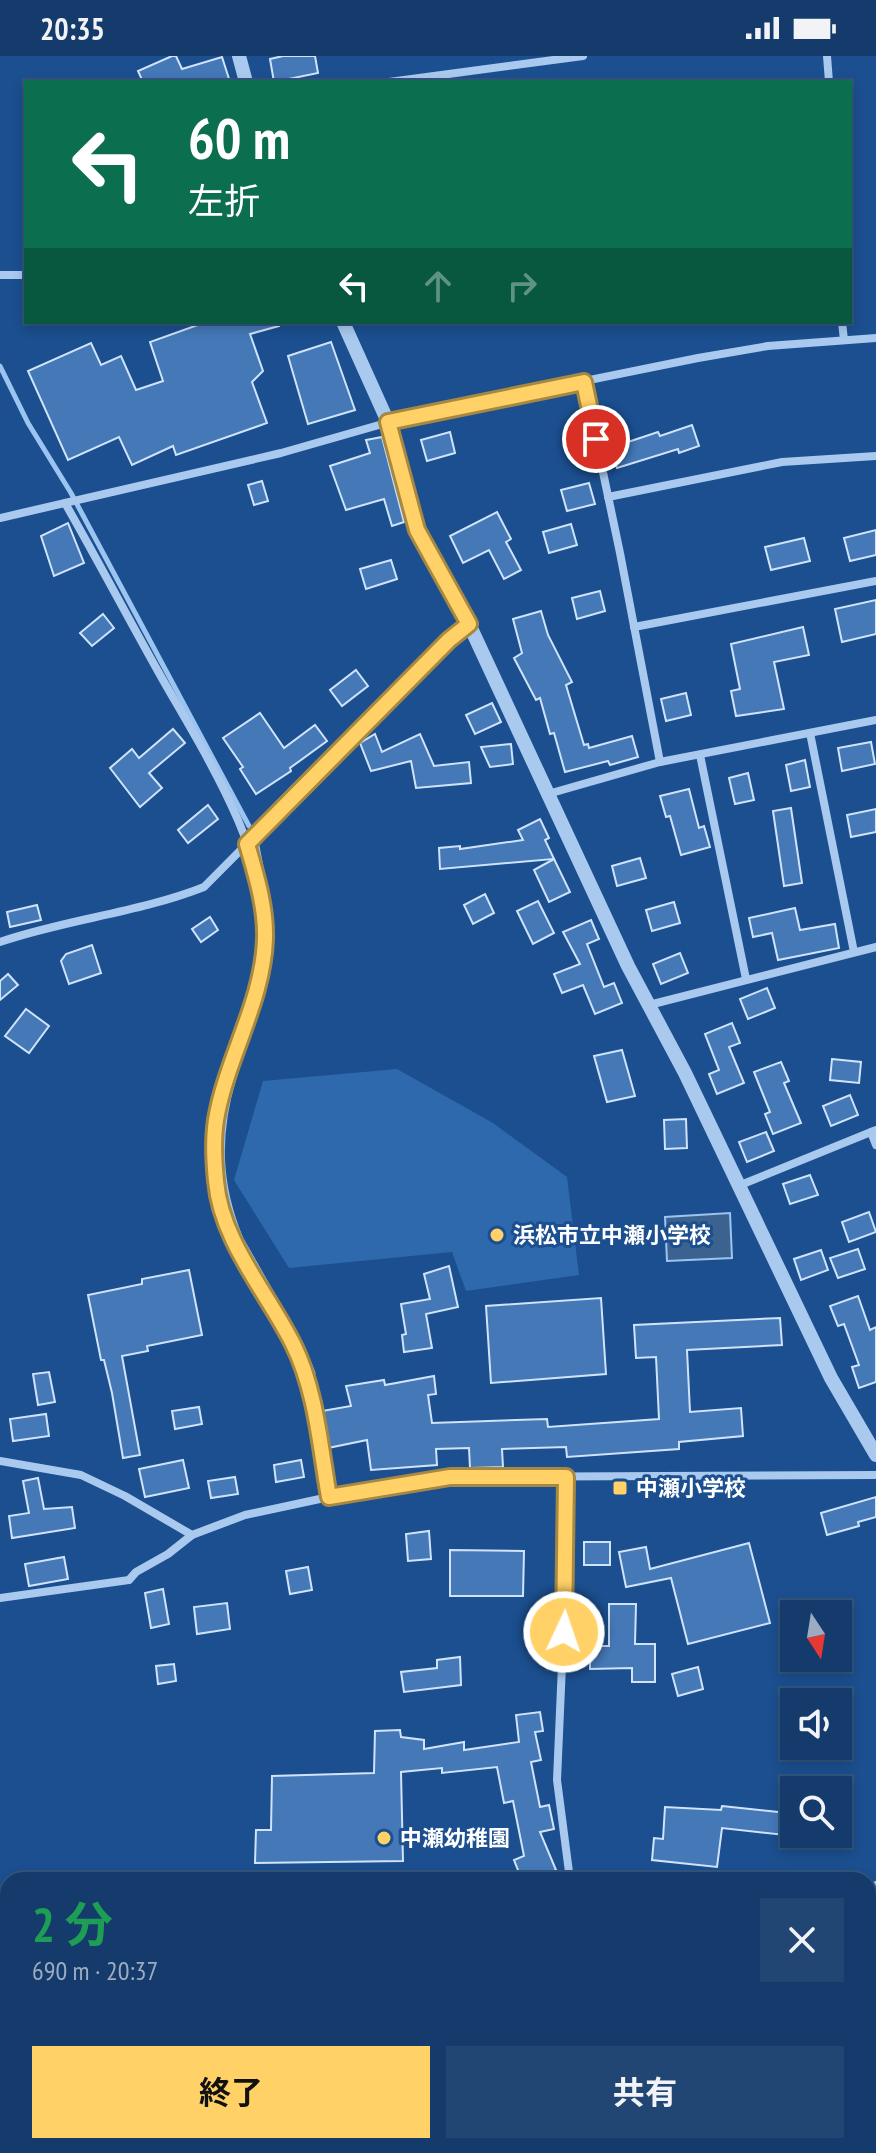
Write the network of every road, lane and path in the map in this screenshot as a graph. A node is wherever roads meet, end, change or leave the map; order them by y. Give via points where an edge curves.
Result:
1 (239, 56) edge
2 (583, 56) edge
3 (827, 56) edge
4 (245, 80) edge
5 (404, 80) edge
6 (829, 80) edge
7 (0, 275) edge
8 (24, 275) edge
9 (344, 324) edge
10 (842, 324) edge
11 (876, 338) edge
12 (844, 340) junction
13 (584, 382) junction
14 (388, 422) junction
15 (876, 456) edge
16 (608, 497) junction
17 (67, 502) junction
18 (0, 518) edge
19 (876, 581) edge
20 (469, 624) junction
21 (634, 627) junction
22 (876, 720) edge
23 (810, 733) junction
24 (700, 755) junction
25 (660, 762) junction
26 (548, 794) junction
27 (247, 844) junction
28 (0, 942) edge
29 (876, 947) edge
30 (854, 952) junction
31 (746, 979) junction
32 (649, 1005) junction
33 (873, 1131) edge
34 (876, 1145) edge
35 (738, 1186) junction
36 (876, 1455) edge
37 (0, 1461) edge
38 (876, 1475) edge
39 (566, 1477) junction
40 (329, 1497) junction
41 (192, 1535) junction
42 (0, 1598) edge
43 (569, 1872) edge

1 - 4 street
2 - 5 street
3 - 6 street
7 - 8 street
9 - 14 street
10 - 12 street
11 - 12 street
12 - 13 street via 768,346
13 - 14 street
13 - 16 street
14 - 17 street via 281,453
14 - 20 street via 417,530
15 - 16 street via 782,462
16 - 21 street
17 - 18 street
17 - 27 street via 229,800
19 - 21 street
20 - 26 street
20 - 27 street
21 - 25 street
22 - 23 street
23 - 24 street
23 - 30 street
24 - 25 street
24 - 31 street
25 - 26 street
26 - 32 street
27 - 28 street via 204,887
27 - 40 street via 262,902 264,952 216,1120 216,1184 233,1236 293,1345 309,1387
29 - 30 street
30 - 31 street
31 - 32 street
32 - 35 street
33 - 34 street
33 - 35 street
35 - 36 street via 831,1378
37 - 41 street via 81,1475
38 - 39 street
39 - 40 street via 450,1477
39 - 43 street via 557,1780
40 - 41 street via 245,1515
41 - 42 street via 129,1580

